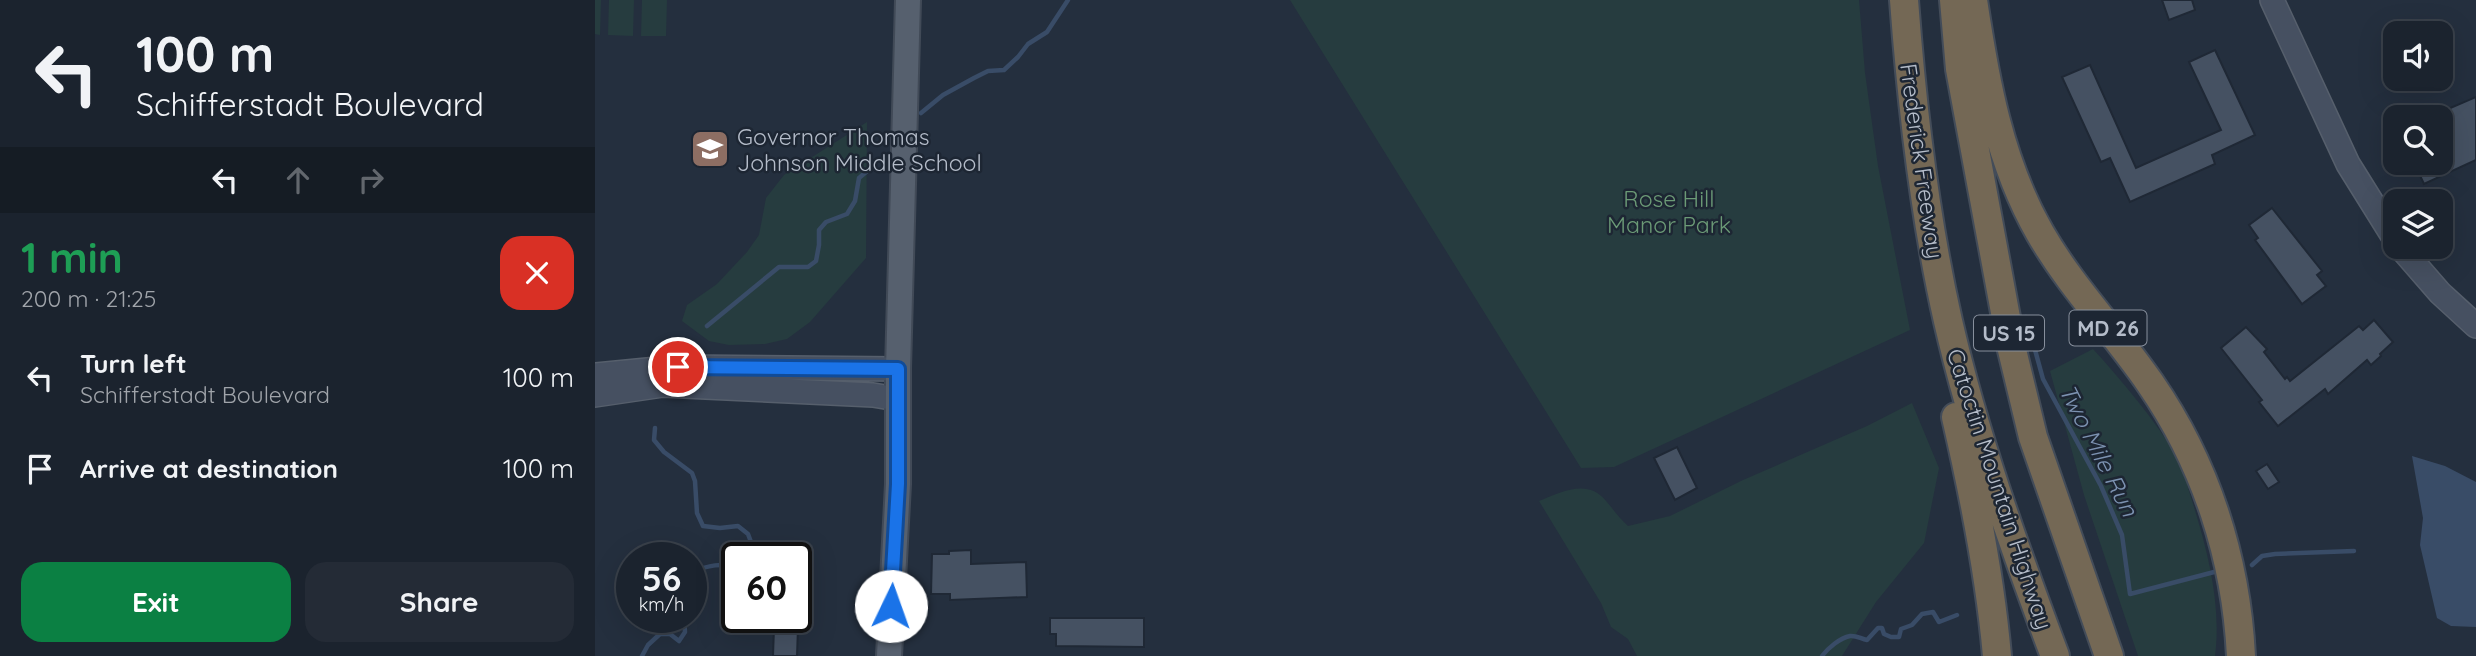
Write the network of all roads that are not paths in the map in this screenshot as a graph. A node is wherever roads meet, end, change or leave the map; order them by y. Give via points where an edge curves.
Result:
1 (908, 0) edge
2 (1904, 0) edge
3 (1954, 0) edge
4 (1973, 0) edge
5 (2272, 0) edge
6 (2383, 220) edge
7 (2410, 259) edge
8 (1947, 320) junction
9 (2476, 326) edge
10 (898, 369) junction
11 (595, 375) edge
12 (595, 395) edge
13 (897, 399) junction
14 (889, 656) edge
15 (1997, 656) edge
16 (2055, 656) edge
17 (2109, 656) edge
18 (2241, 656) edge

1 - 10 main road
2 - 8 highway, Frederick Freeway / US 15 via 1921,177
3 - 17 highway, Catoctin Mountain Highway / US 15 via 1960,69 2012,350 2033,437
4 - 18 highway, MD 26 via 1988,94 2024,202 2080,294 2162,401 2206,487 2233,583
5 - 6 main road via 2348,164
7 - 9 main road
8 - 15 highway via 1951,397 1970,476
8 - 16 highway, Catoctin Mountain Highway / US 15 via 1993,481
10 - 11 main road via 678,367
10 - 13 main road
12 - 13 main road via 663,385
13 - 14 main road via 898,484

